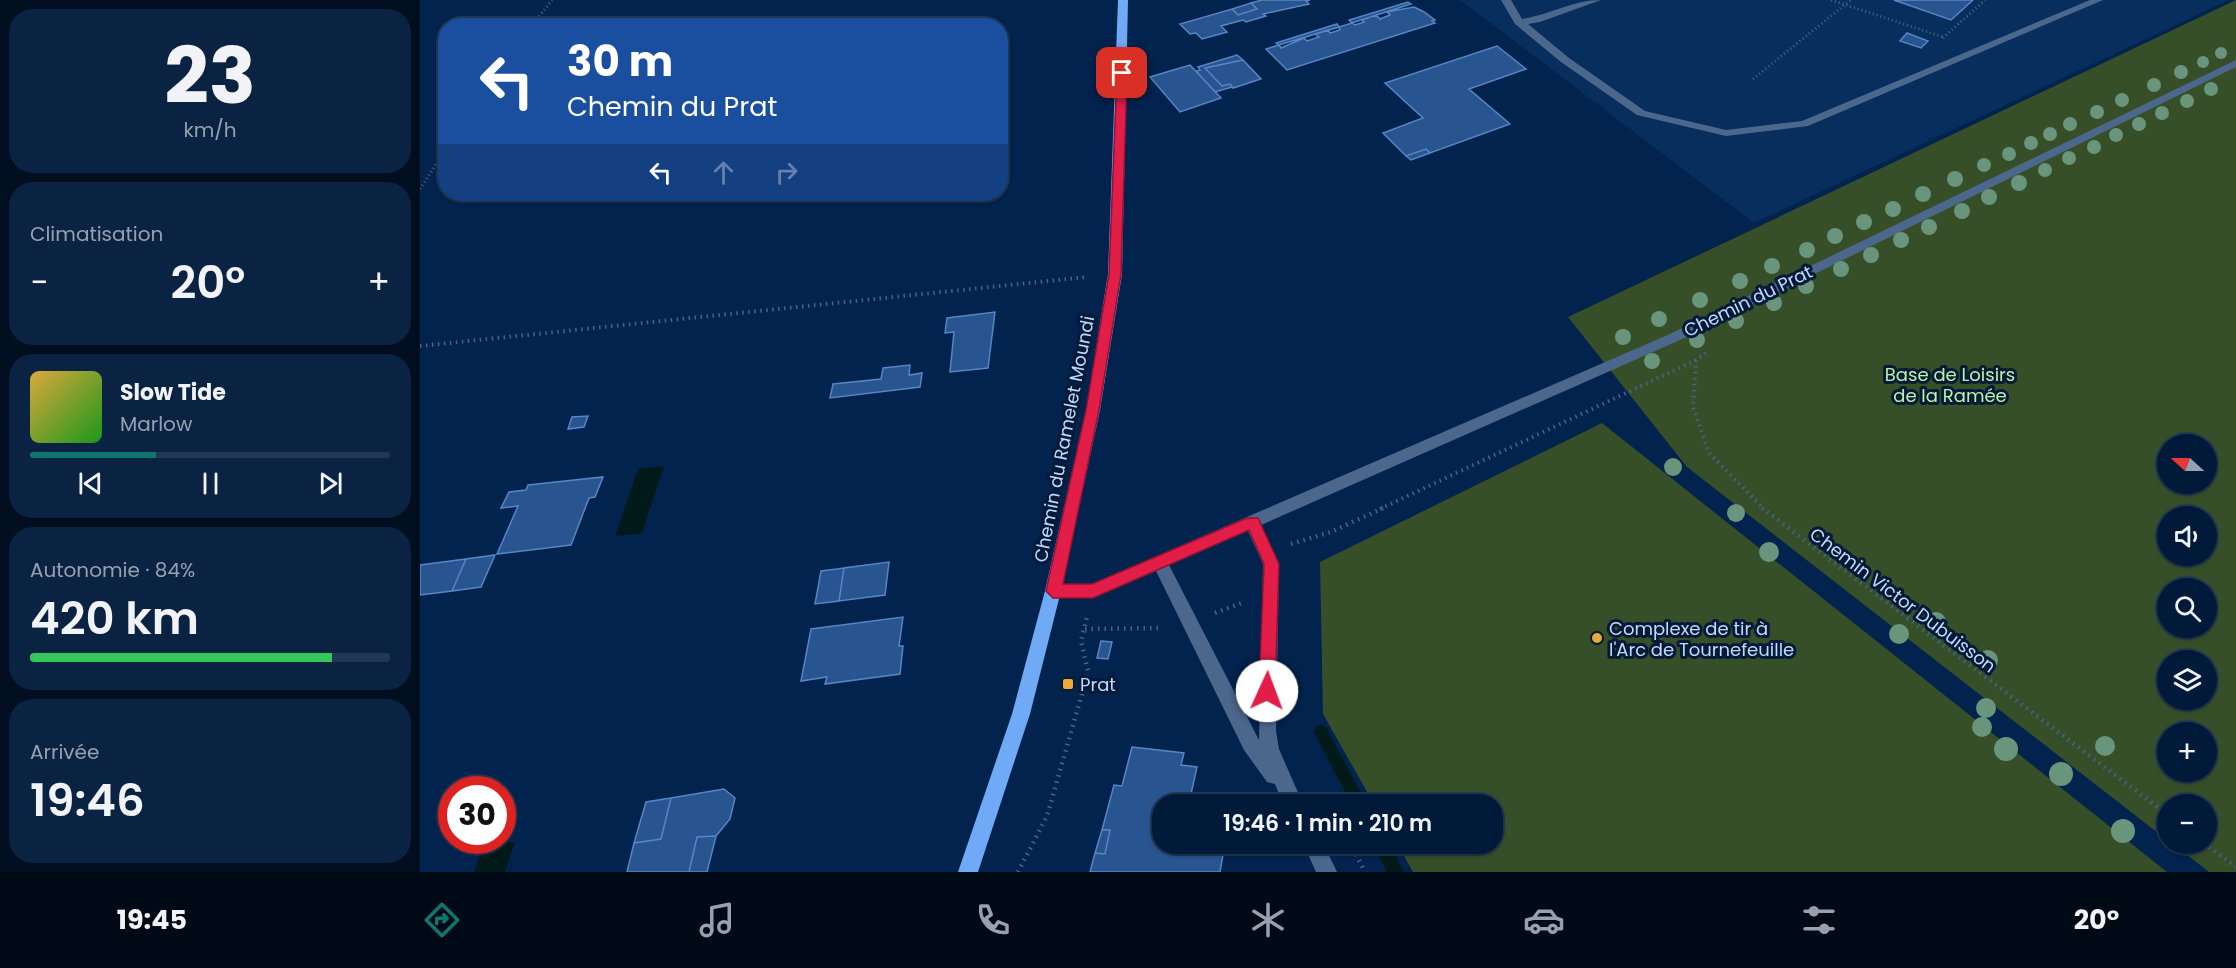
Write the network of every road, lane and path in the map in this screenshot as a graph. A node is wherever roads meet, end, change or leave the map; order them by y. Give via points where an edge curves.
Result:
1 (552, 0) edge
2 (1123, 0) edge
3 (1506, 0) edge
4 (1596, 0) edge
5 (1831, 0) edge
6 (1851, 0) edge
7 (1984, 0) edge
8 (2098, 0) edge
9 (1844, 5) junction
10 (538, 18) edge
11 (1519, 22) junction
12 (1943, 37) junction
13 (1938, 42) dead end
14 (2236, 63) edge
15 (1753, 79) dead end
16 (438, 161) edge
17 (420, 189) edge
18 (1115, 274) junction
19 (420, 346) edge
20 (1696, 360) dead end
21 (1252, 522) junction
22 (1160, 563) junction
23 (1053, 591) junction
24 (1093, 591) junction
25 (1284, 786) junction
26 (1288, 794) edge
27 (2157, 807) edge
28 (2217, 853) edge
29 (1318, 854) edge
30 (1356, 854) edge
31 (2236, 867) edge
32 (968, 872) edge
33 (1018, 872) edge
34 (1327, 872) edge
35 (1365, 872) edge

1 - 10 path
2 - 18 main road, Chemin du Ramelet Moundi
3 - 11 street
4 - 11 street
5 - 9 path
6 - 9 path
7 - 12 path
8 - 11 street via 1804,124 1726,133 1641,113
9 - 12 path
9 - 15 path
12 - 13 path
14 - 21 street, Chemin du Prat via 1675,337
16 - 17 path
18 - 19 path
18 - 23 main road, Chemin du Ramelet Moundi via 1093,410
20 - 27 path, Chemin Victor Dubuisson via 1693,407 1709,453 1769,515
21 - 22 street, Chemin du Prat
21 - 25 street via 1271,564 1266,714 1270,749
22 - 24 street, Chemin du Prat
22 - 25 street via 1251,744
23 - 24 street, Chemin du Prat
23 - 32 main road, Chemin du Ramelet Moundi via 1021,714
24 - 33 path via 1080,641 1088,671 1086,680 1047,816
25 - 26 street
28 - 31 path
29 - 34 street
30 - 35 path

